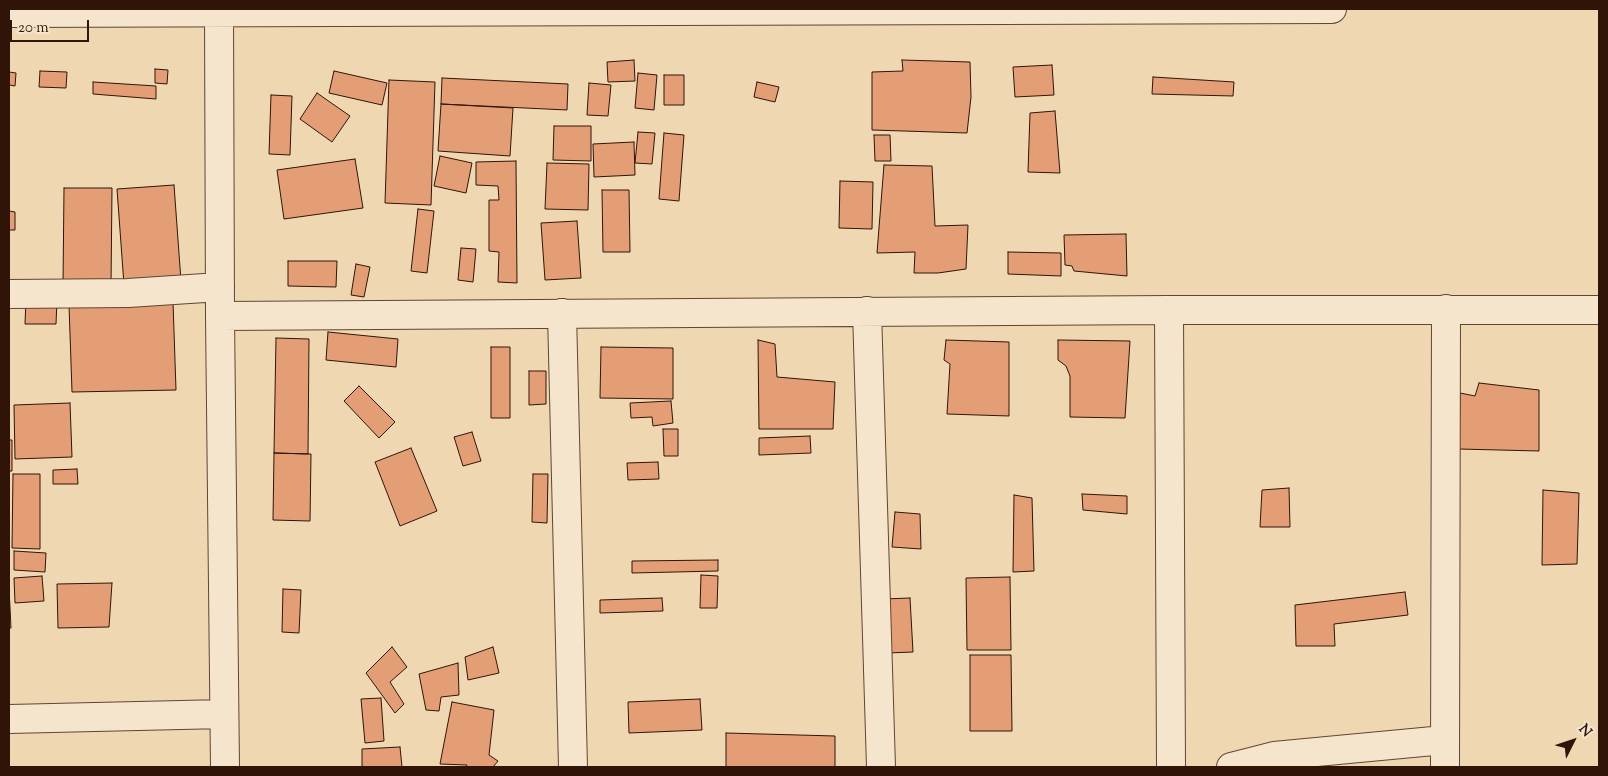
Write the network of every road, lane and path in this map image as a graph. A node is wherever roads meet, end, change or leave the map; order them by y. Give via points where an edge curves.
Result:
1 (1332, 9) edge
2 (219, 11) edge
3 (9, 13) edge
4 (220, 287) junction
5 (9, 294) edge
6 (1446, 309) junction
7 (1168, 310) junction
8 (1599, 310) edge
9 (867, 311) junction
10 (562, 313) junction
11 (220, 316) junction
12 (224, 714) junction
13 (9, 719) edge
14 (1444, 740) junction
15 (225, 767) edge
16 (573, 767) edge
17 (881, 767) edge
18 (1171, 767) edge
19 (1231, 767) edge
20 (1444, 767) edge

1 - 2 street
2 - 3 street
2 - 4 street
4 - 5 street via 128,293
4 - 11 street
6 - 7 street
6 - 8 street
6 - 14 street
7 - 9 street
7 - 18 street
9 - 10 street
9 - 17 street
10 - 11 street
10 - 16 street
11 - 12 street
12 - 13 street
12 - 15 street
14 - 19 street via 1274,756
14 - 20 street

